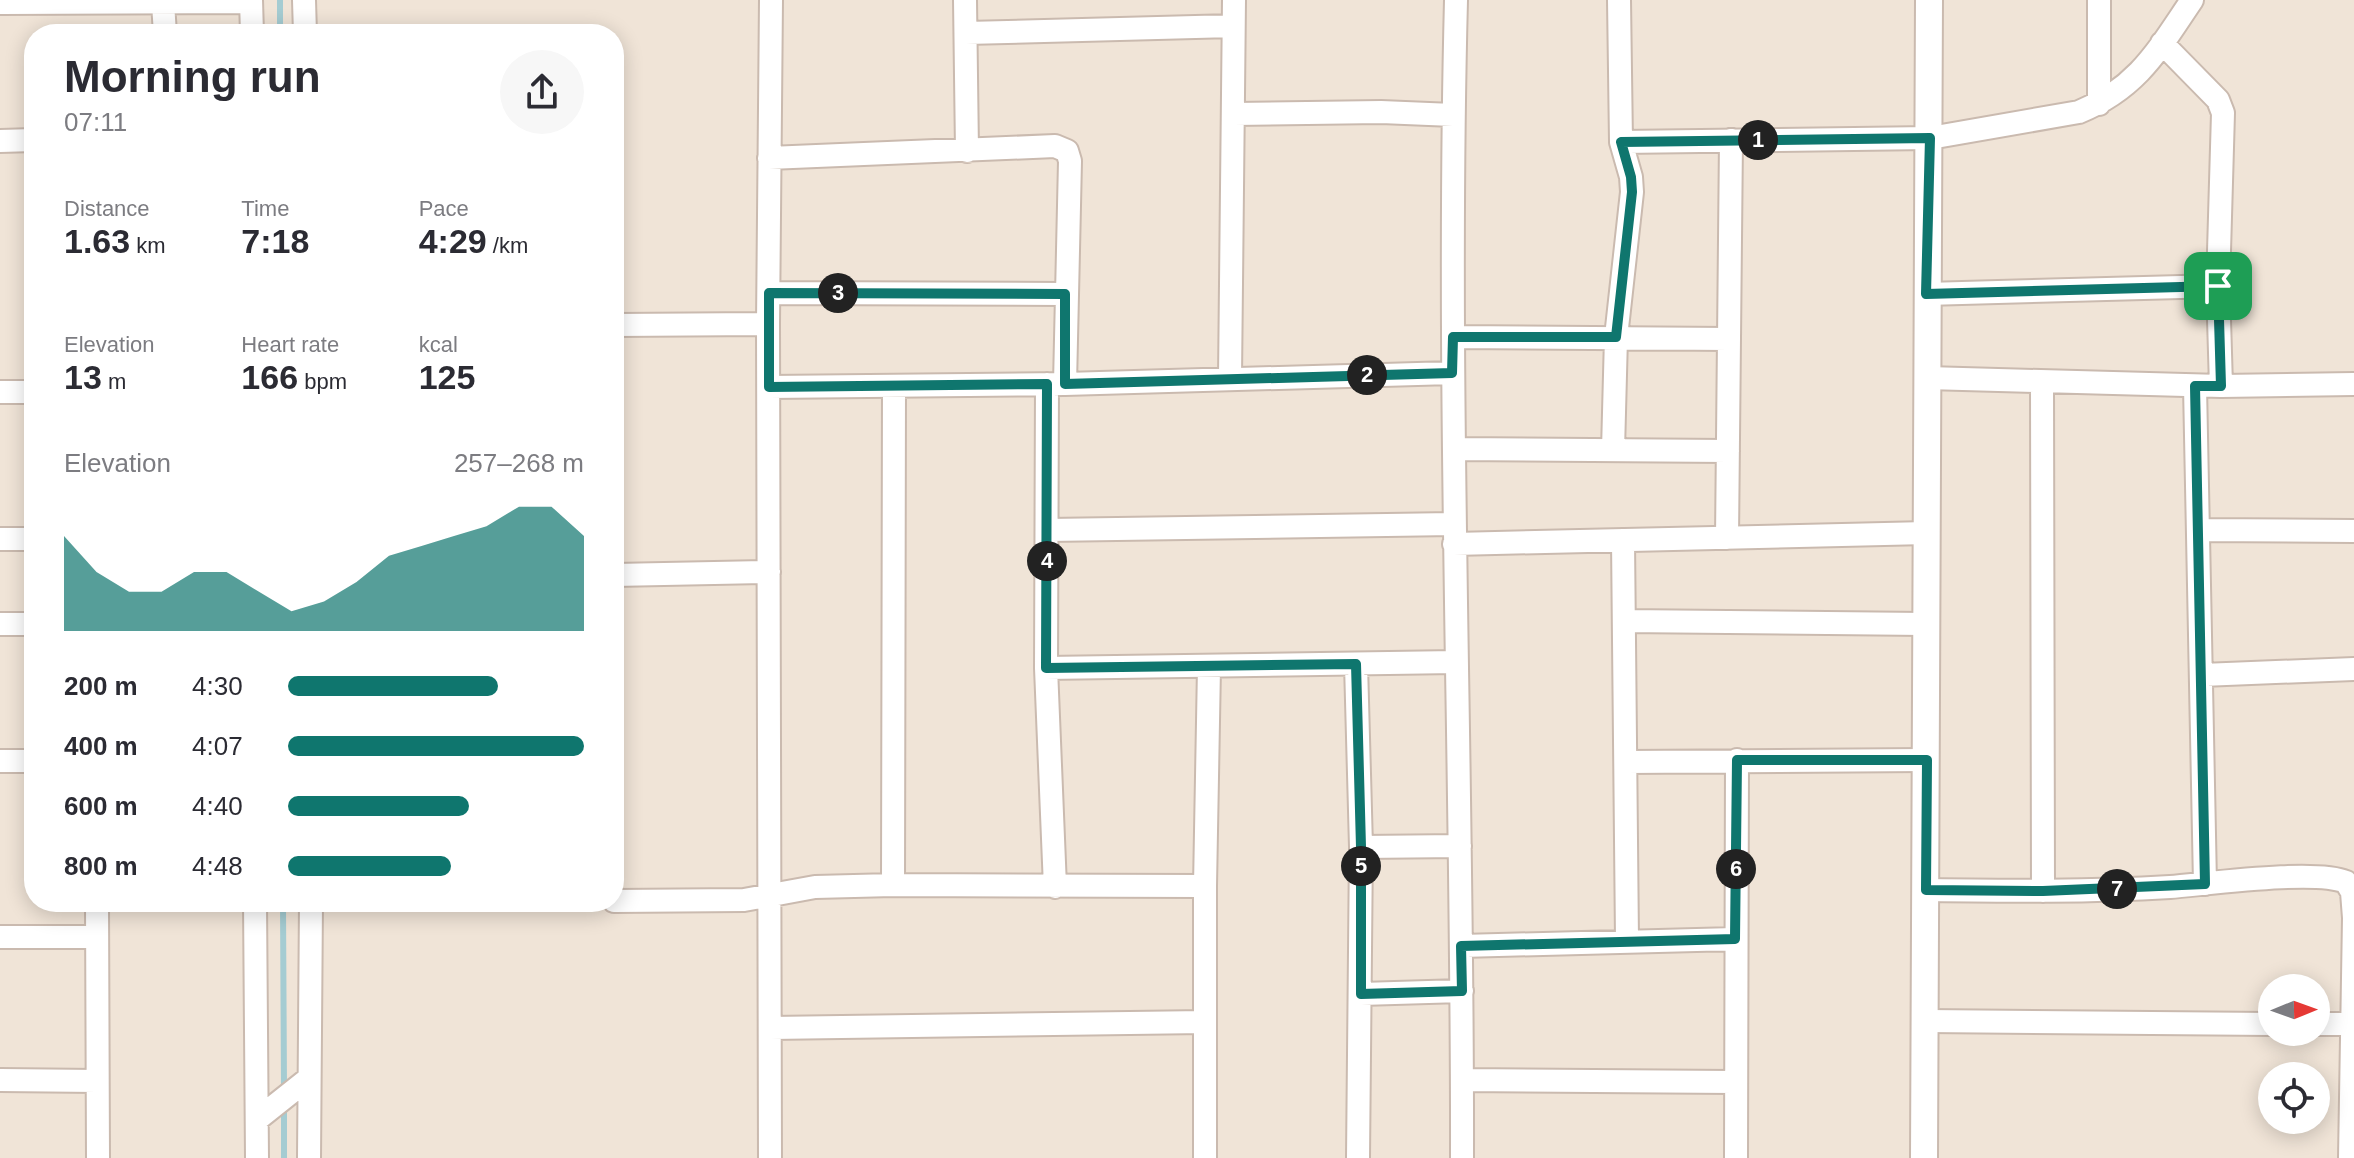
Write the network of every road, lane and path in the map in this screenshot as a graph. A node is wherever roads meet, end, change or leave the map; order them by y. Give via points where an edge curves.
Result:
1 (304, 0) edge
2 (771, 0) edge
3 (965, 0) edge
4 (1234, 0) edge
5 (1456, 0) edge
6 (1619, 0) edge
7 (1929, 0) edge
8 (2099, 0) edge
9 (2192, 0) edge
10 (251, 1) edge
11 (0, 3) edge
12 (163, 3) junction
13 (164, 24) edge
14 (252, 24) edge
15 (305, 24) edge
16 (1233, 26) junction
17 (966, 33) junction
18 (2162, 43) junction
19 (2099, 104) junction
20 (1234, 114) junction
21 (1453, 115) junction
22 (1930, 138) junction
23 (24, 140) edge
24 (1731, 140) junction
25 (0, 141) edge
26 (1621, 142) junction
27 (967, 151) junction
28 (769, 158) junction
29 (2218, 286) junction
30 (769, 293) junction
31 (1065, 294) junction
32 (1926, 294) junction
33 (768, 324) junction
34 (624, 325) edge
35 (1453, 337) junction
36 (1616, 337) junction
37 (1729, 339) junction
38 (1452, 373) junction
39 (1230, 378) junction
40 (1927, 378) junction
41 (2042, 383) junction
42 (1056, 384) junction
43 (2354, 384) edge
44 (894, 386) junction
45 (2195, 386) junction
46 (2221, 386) junction
47 (769, 387) junction
48 (0, 392) edge
49 (24, 392) edge
50 (1454, 449) junction
51 (1613, 450) junction
52 (1728, 451) junction
53 (1048, 530) junction
54 (2198, 530) junction
55 (2354, 531) edge
56 (1927, 533) junction
57 (1453, 534) junction
58 (1727, 538) junction
59 (0, 539) edge
60 (24, 539) edge
61 (1623, 540) junction
62 (769, 572) junction
63 (624, 575) edge
64 (1624, 621) junction
65 (0, 624) edge
66 (24, 624) edge
67 (1925, 624) junction
68 (1456, 662) junction
69 (1356, 664) junction
70 (1209, 667) junction
71 (1046, 668) junction
72 (2354, 669) edge
73 (2202, 675) junction
74 (1737, 760) junction
75 (1927, 760) junction
76 (0, 761) edge
77 (24, 761) edge
78 (1626, 762) junction
79 (1460, 846) junction
80 (1361, 847) junction
81 (2205, 884) junction
82 (893, 885) junction
83 (1205, 886) junction
84 (1055, 887) junction
85 (1926, 890) junction
86 (2043, 891) junction
87 (769, 896) junction
88 (624, 901) edge
89 (97, 912) edge
90 (255, 912) edge
91 (311, 912) edge
92 (0, 937) edge
93 (97, 937) junction
94 (1735, 939) junction
95 (1627, 940) junction
96 (1461, 946) junction
97 (1462, 991) junction
98 (1361, 994) junction
99 (1926, 1021) junction
100 (1205, 1022) junction
101 (2258, 1024) edge
102 (2330, 1024) edge
103 (2351, 1024) junction
104 (771, 1028) junction
105 (308, 1079) junction
106 (0, 1080) edge
107 (1462, 1080) junction
108 (97, 1081) junction
109 (1734, 1082) junction
110 (259, 1118) junction
111 (98, 1158) edge
112 (257, 1158) edge
113 (309, 1158) edge
114 (770, 1158) edge
115 (1205, 1158) edge
116 (1358, 1158) edge
117 (1462, 1158) edge
118 (1736, 1158) edge
119 (1924, 1158) edge
120 (2350, 1158) edge

1 - 15 street
2 - 28 street
3 - 17 street
4 - 16 street
5 - 21 street
6 - 26 street
7 - 22 street
8 - 19 street
9 - 18 street
10 - 12 street
10 - 14 street
11 - 12 street
12 - 13 street
16 - 17 street
16 - 20 street
17 - 27 street
18 - 19 street via 2134,80
18 - 29 street via 2218,100 2223,113
19 - 22 street
20 - 21 street
20 - 39 street
21 - 35 street
22 - 24 street
22 - 32 street
23 - 25 street
24 - 26 street
24 - 37 street
26 - 36 street via 1632,192
27 - 28 street
27 - 31 street via 1055,146 1067,151
28 - 30 street
29 - 32 street
29 - 46 street
30 - 31 street
30 - 33 street
31 - 42 street
32 - 40 street
33 - 34 street
33 - 47 street
35 - 36 street
35 - 38 street
36 - 37 street
36 - 51 street
37 - 52 street
38 - 39 street
38 - 50 street
39 - 42 street
40 - 41 street
40 - 56 street
41 - 45 street
41 - 86 street
42 - 44 street
42 - 53 street
43 - 46 street
44 - 47 street
44 - 82 street
45 - 46 street
45 - 54 street
47 - 62 street
48 - 49 street
50 - 51 street
50 - 57 street
51 - 52 street
52 - 58 street
53 - 57 street
53 - 71 street
54 - 55 street
54 - 73 street
56 - 58 street
56 - 67 street
57 - 61 street
57 - 68 street
58 - 61 street
59 - 60 street
61 - 64 street
62 - 63 street
62 - 87 street
64 - 67 street
64 - 78 street
65 - 66 street
67 - 75 street
68 - 69 street
68 - 79 street
69 - 70 street
69 - 80 street
70 - 71 street
70 - 83 street
71 - 84 street
72 - 73 street
73 - 81 street
74 - 75 street
74 - 78 street
74 - 94 street
75 - 85 street
76 - 77 street
78 - 95 street
79 - 80 street
79 - 96 street
80 - 98 street
81 - 86 street
81 - 103 street via 2288,878 2346,882 2354,918
82 - 84 street
82 - 87 street via 815,887
83 - 84 street
83 - 100 street
85 - 86 street
85 - 99 street
87 - 88 street
87 - 104 street
89 - 93 street
90 - 110 street
91 - 105 street
92 - 93 street
93 - 108 street
94 - 95 street
94 - 109 street
95 - 96 street
96 - 97 street
97 - 98 street
97 - 107 street
98 - 116 street
99 - 101 street
99 - 119 street
100 - 104 street
100 - 115 street
102 - 103 street
103 - 120 street
104 - 114 street
105 - 110 street
105 - 113 street
106 - 108 street
107 - 109 street
107 - 117 street
108 - 111 street
109 - 118 street
110 - 112 street

